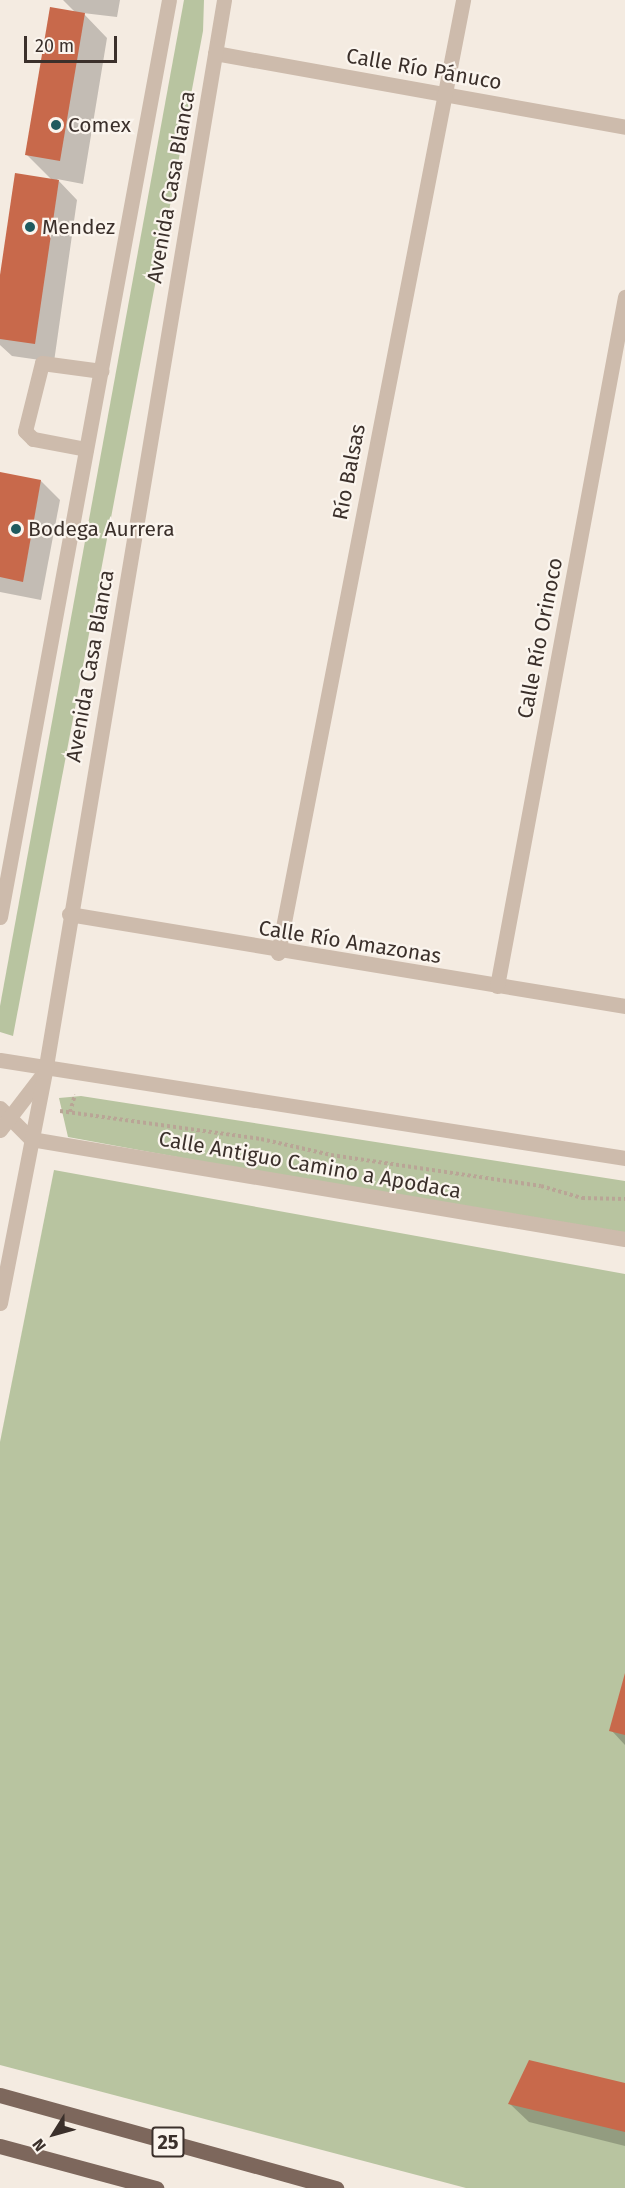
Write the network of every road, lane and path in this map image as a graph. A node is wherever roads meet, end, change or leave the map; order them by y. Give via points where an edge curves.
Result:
1 (169, 0) edge
2 (224, 0) edge
3 (463, 0) edge
4 (215, 53) junction
5 (443, 94) junction
6 (625, 127) edge
7 (625, 297) edge
8 (101, 371) junction
9 (86, 449) junction
10 (5, 859) edge
11 (69, 914) junction
12 (0, 917) edge
13 (278, 953) junction
14 (497, 986) junction
15 (625, 1006) edge
16 (0, 1060) edge
17 (45, 1072) junction
18 (38, 1108) junction
19 (3, 1119) edge
20 (31, 1139) junction
21 (625, 1158) edge
22 (625, 1199) edge
23 (625, 1239) edge
24 (0, 1304) edge
25 (0, 2095) edge
26 (0, 2146) edge
27 (156, 2188) edge
28 (336, 2188) edge

1 - 8 street, Avenida Casa Blanca
2 - 4 street, Avenida Casa Blanca
3 - 5 street, Río Balsas
4 - 5 street, Calle Río Pánuco
4 - 11 street, Avenida Casa Blanca
5 - 6 street, Calle Río Pánuco
5 - 13 street, Río Balsas
7 - 14 street, Calle Río Orinoco
8 - 9 street, Avenida Casa Blanca
8 - 9 street via 42,363 25,431 33,439
9 - 10 street, Avenida Casa Blanca
10 - 12 street, Avenida Casa Blanca
11 - 13 street, Calle Río Amazonas
11 - 17 street, Avenida Casa Blanca
13 - 14 street, Calle Río Amazonas
14 - 15 street, Calle Río Amazonas
16 - 17 street
17 - 18 street, Avenida Casa Blanca
17 - 19 street
17 - 21 street
18 - 20 street, Avenida Casa Blanca
18 - 22 path via 261,1139 331,1155 541,1186 582,1198
19 - 20 street
20 - 23 street, Calle Antiguo Camino a Apodaca
20 - 24 street, Avenida Casa Blanca
25 - 28 main road, 25
26 - 27 main road, 25

